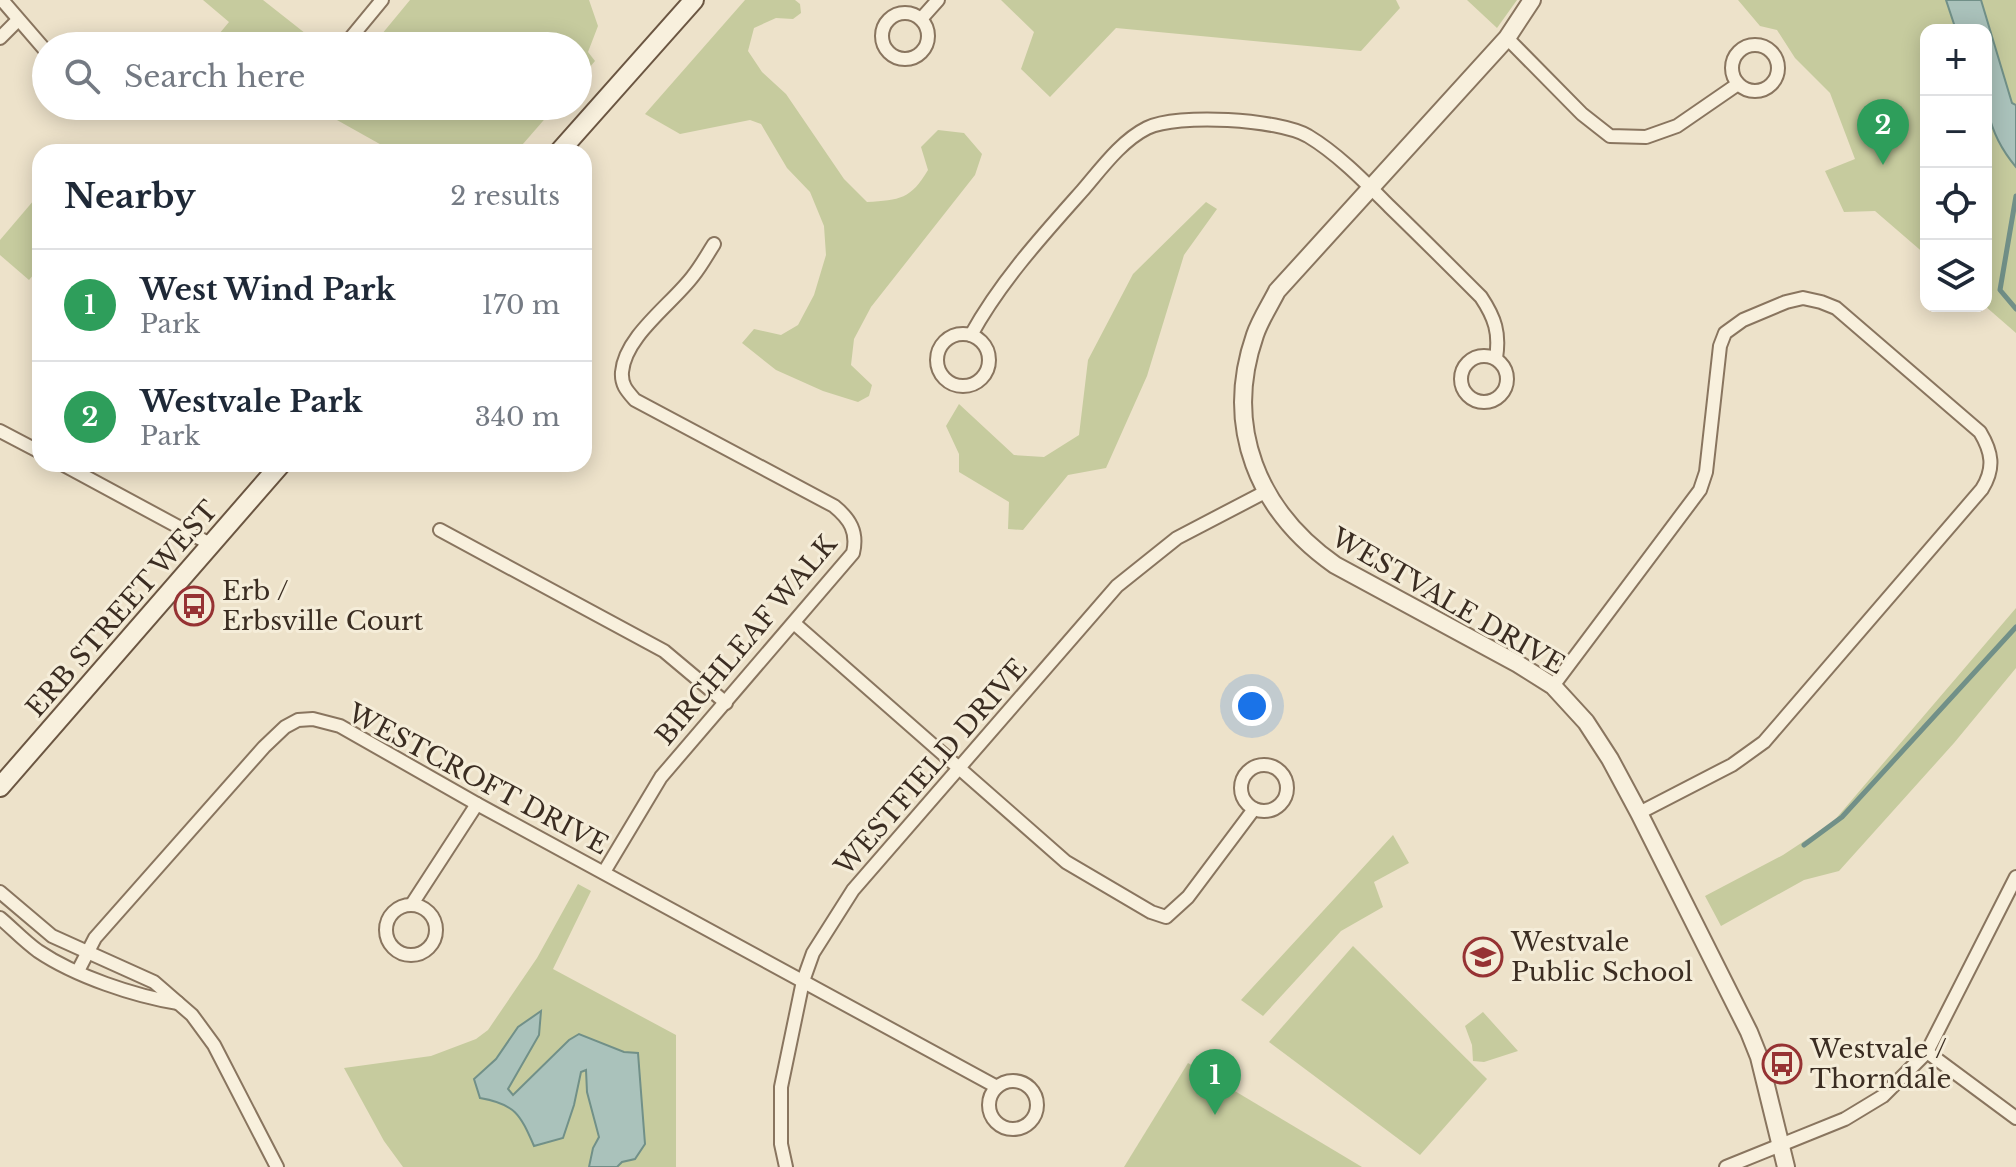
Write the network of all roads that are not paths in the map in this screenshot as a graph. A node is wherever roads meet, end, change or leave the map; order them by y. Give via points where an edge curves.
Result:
1 (2, 0) edge
2 (382, 0) edge
3 (694, 0) edge
4 (938, 0) edge
5 (1532, 0) edge
6 (921, 19) dead end
7 (18, 20) junction
8 (356, 32) edge
9 (32, 36) edge
10 (0, 38) edge
11 (1507, 38) junction
12 (1738, 84) dead end
13 (592, 115) edge
14 (587, 120) edge
15 (566, 144) edge
16 (1370, 187) junction
17 (714, 244) dead end
18 (971, 335) junction
19 (1496, 358) dead end
20 (0, 431) edge
21 (32, 448) edge
22 (77, 472) edge
23 (274, 472) edge
24 (1267, 491) junction
25 (440, 530) dead end
26 (212, 545) junction
27 (795, 624) junction
28 (1553, 686) junction
29 (726, 703) junction
30 (957, 768) junction
31 (0, 787) edge
32 (477, 804) junction
33 (1254, 809) dead end
34 (1639, 813) junction
35 (604, 872) junction
36 (2016, 877) edge
37 (0, 892) edge
38 (412, 904) junction
39 (0, 918) edge
40 (88, 952) junction
41 (78, 971) junction
42 (803, 981) junction
43 (178, 1003) junction
44 (1927, 1052) junction
45 (997, 1087) junction
46 (2016, 1118) edge
47 (1780, 1146) junction
48 (277, 1167) edge
49 (786, 1167) edge
50 (1726, 1167) edge
51 (1786, 1167) edge

1 - 7 street
2 - 8 street
3 - 13 main road
4 - 6 street
5 - 11 street, WESTVALE DRIVE
7 - 9 street
7 - 10 street
11 - 12 street via 1610,136 1646,137 1677,126
11 - 16 street, WESTVALE DRIVE
14 - 15 main road
16 - 18 street via 1323,146 1281,127 1170,120 1145,129 1116,152 1046,232 986,307
16 - 19 street via 1481,297 1499,337
16 - 24 street, WESTVALE DRIVE via 1277,291 1255,333 1242,397 1246,435
17 - 27 street, BIRCHLEAF WALK via 693,276 636,339 622,372 623,386 635,400 846,516 854,530 853,553
18 - 18 street via 948,339 937,359 943,376 961,386 984,377 990,361 985,345
20 - 21 street
22 - 26 street
23 - 26 main road, ERB STREET WEST
24 - 28 street, WESTVALE DRIVE via 1307,546
24 - 30 street, WESTFIELD DRIVE via 1177,538 1117,586
25 - 29 street via 664,651
26 - 31 main road, ERB STREET WEST
27 - 29 street, BIRCHLEAF WALK
27 - 30 street
28 - 34 street, WESTVALE DRIVE via 1586,722
28 - 34 street via 1700,490 1720,346 1725,333 1743,320 1803,298 1836,308 1980,432 1992,462 1982,489 1764,742 1732,765
29 - 35 street, BIRCHLEAF WALK via 661,777
30 - 33 street via 1066,862 1166,917 1188,897
30 - 42 street, WESTFIELD DRIVE via 853,890 813,953
32 - 35 street, WESTCROFT DRIVE
32 - 38 street
32 - 40 street, WESTCROFT DRIVE via 340,726 298,720 264,747
34 - 47 street, WESTVALE DRIVE via 1749,1032
35 - 42 street, WESTCROFT DRIVE
36 - 44 street
37 - 40 street via 52,936
38 - 38 street via 391,913 385,932 390,945 407,955 426,950 436,930 431,914
39 - 41 street via 38,951
40 - 41 street, WESTCROFT DRIVE
40 - 43 street via 154,982
41 - 43 street via 148,998
42 - 45 street, WESTCROFT DRIVE
42 - 49 street, WESTFIELD DRIVE via 781,1087
43 - 48 street via 214,1045
44 - 46 street
44 - 47 street via 1883,1096 1845,1119
45 - 45 street via 989,1103 993,1119 1010,1129 1033,1119 1037,1109 1032,1090 1016,1081
47 - 50 street
47 - 51 street, WESTVALE DRIVE

